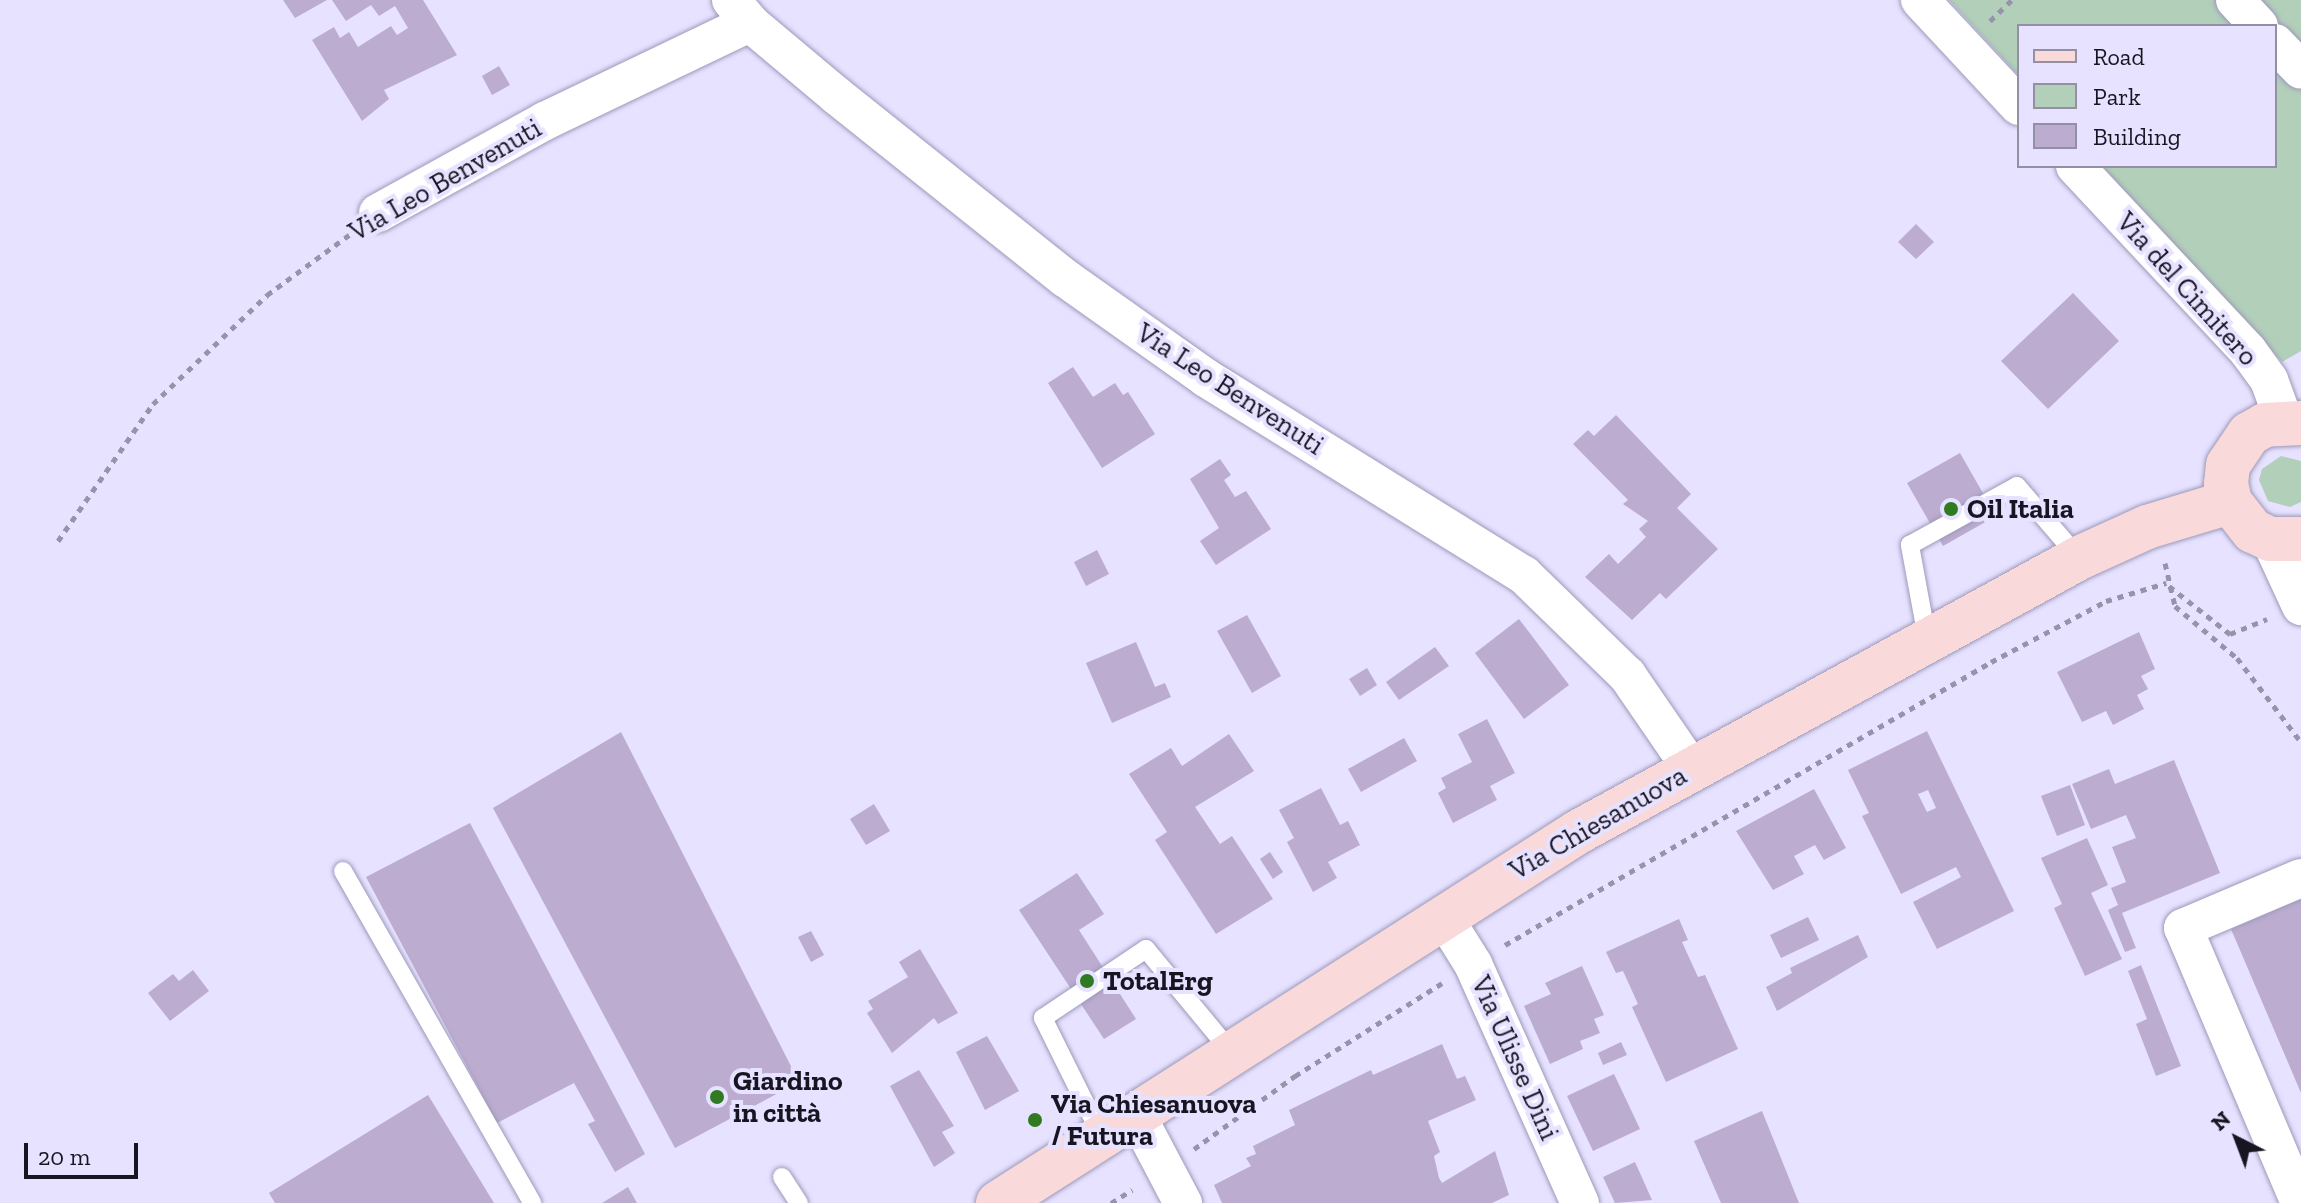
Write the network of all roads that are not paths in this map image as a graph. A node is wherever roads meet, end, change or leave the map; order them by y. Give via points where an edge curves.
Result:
1 (1920, 0) edge
2 (2235, 0) edge
3 (740, 11) edge
4 (2257, 24) edge
5 (2277, 45) edge
6 (2301, 70) edge
7 (2017, 104) edge
8 (2077, 168) edge
9 (378, 213) road end
10 (2292, 422) edge
11 (2230, 502) junction
12 (2286, 539) edge
13 (2079, 558) junction
14 (2286, 612) edge
15 (1927, 638) junction
16 (1691, 768) junction
17 (343, 871) dead end
18 (2301, 878) edge
19 (1443, 916) junction
20 (1232, 1053) junction
21 (1119, 1125) junction
22 (782, 1177) dead end
23 (532, 1203) edge
24 (799, 1203) edge
25 (998, 1203) edge
26 (1183, 1203) edge
27 (1580, 1203) edge
28 (2300, 1203) edge

1 - 7 street
2 - 4 street
3 - 9 street, Via Leo Benvenuti
3 - 16 street, Via Leo Benvenuti via 1065,278 1206,378 1524,575 1627,675
5 - 6 street
8 - 10 street, Via del Cimitero via 2248,351
10 - 11 main road via 2265,425 2236,448 2228,465
11 - 12 main road via 2253,531
11 - 13 main road, Via Chiesanuova via 2147,527
12 - 14 street
13 - 15 main road, Via Chiesanuova
13 - 15 lane via 2017,486 1910,545
15 - 16 main road, Via Chiesanuova
16 - 19 main road, Via Chiesanuova
17 - 23 lane
18 - 28 street via 2183,928
19 - 20 main road, Via Chiesanuova
19 - 27 street, Via Ulisse Dini via 1473,964
20 - 21 main road, Via Chiesanuova
20 - 21 lane via 1146,949 1043,1018
21 - 25 main road, Via Chiesanuova
21 - 26 street
22 - 24 lane

